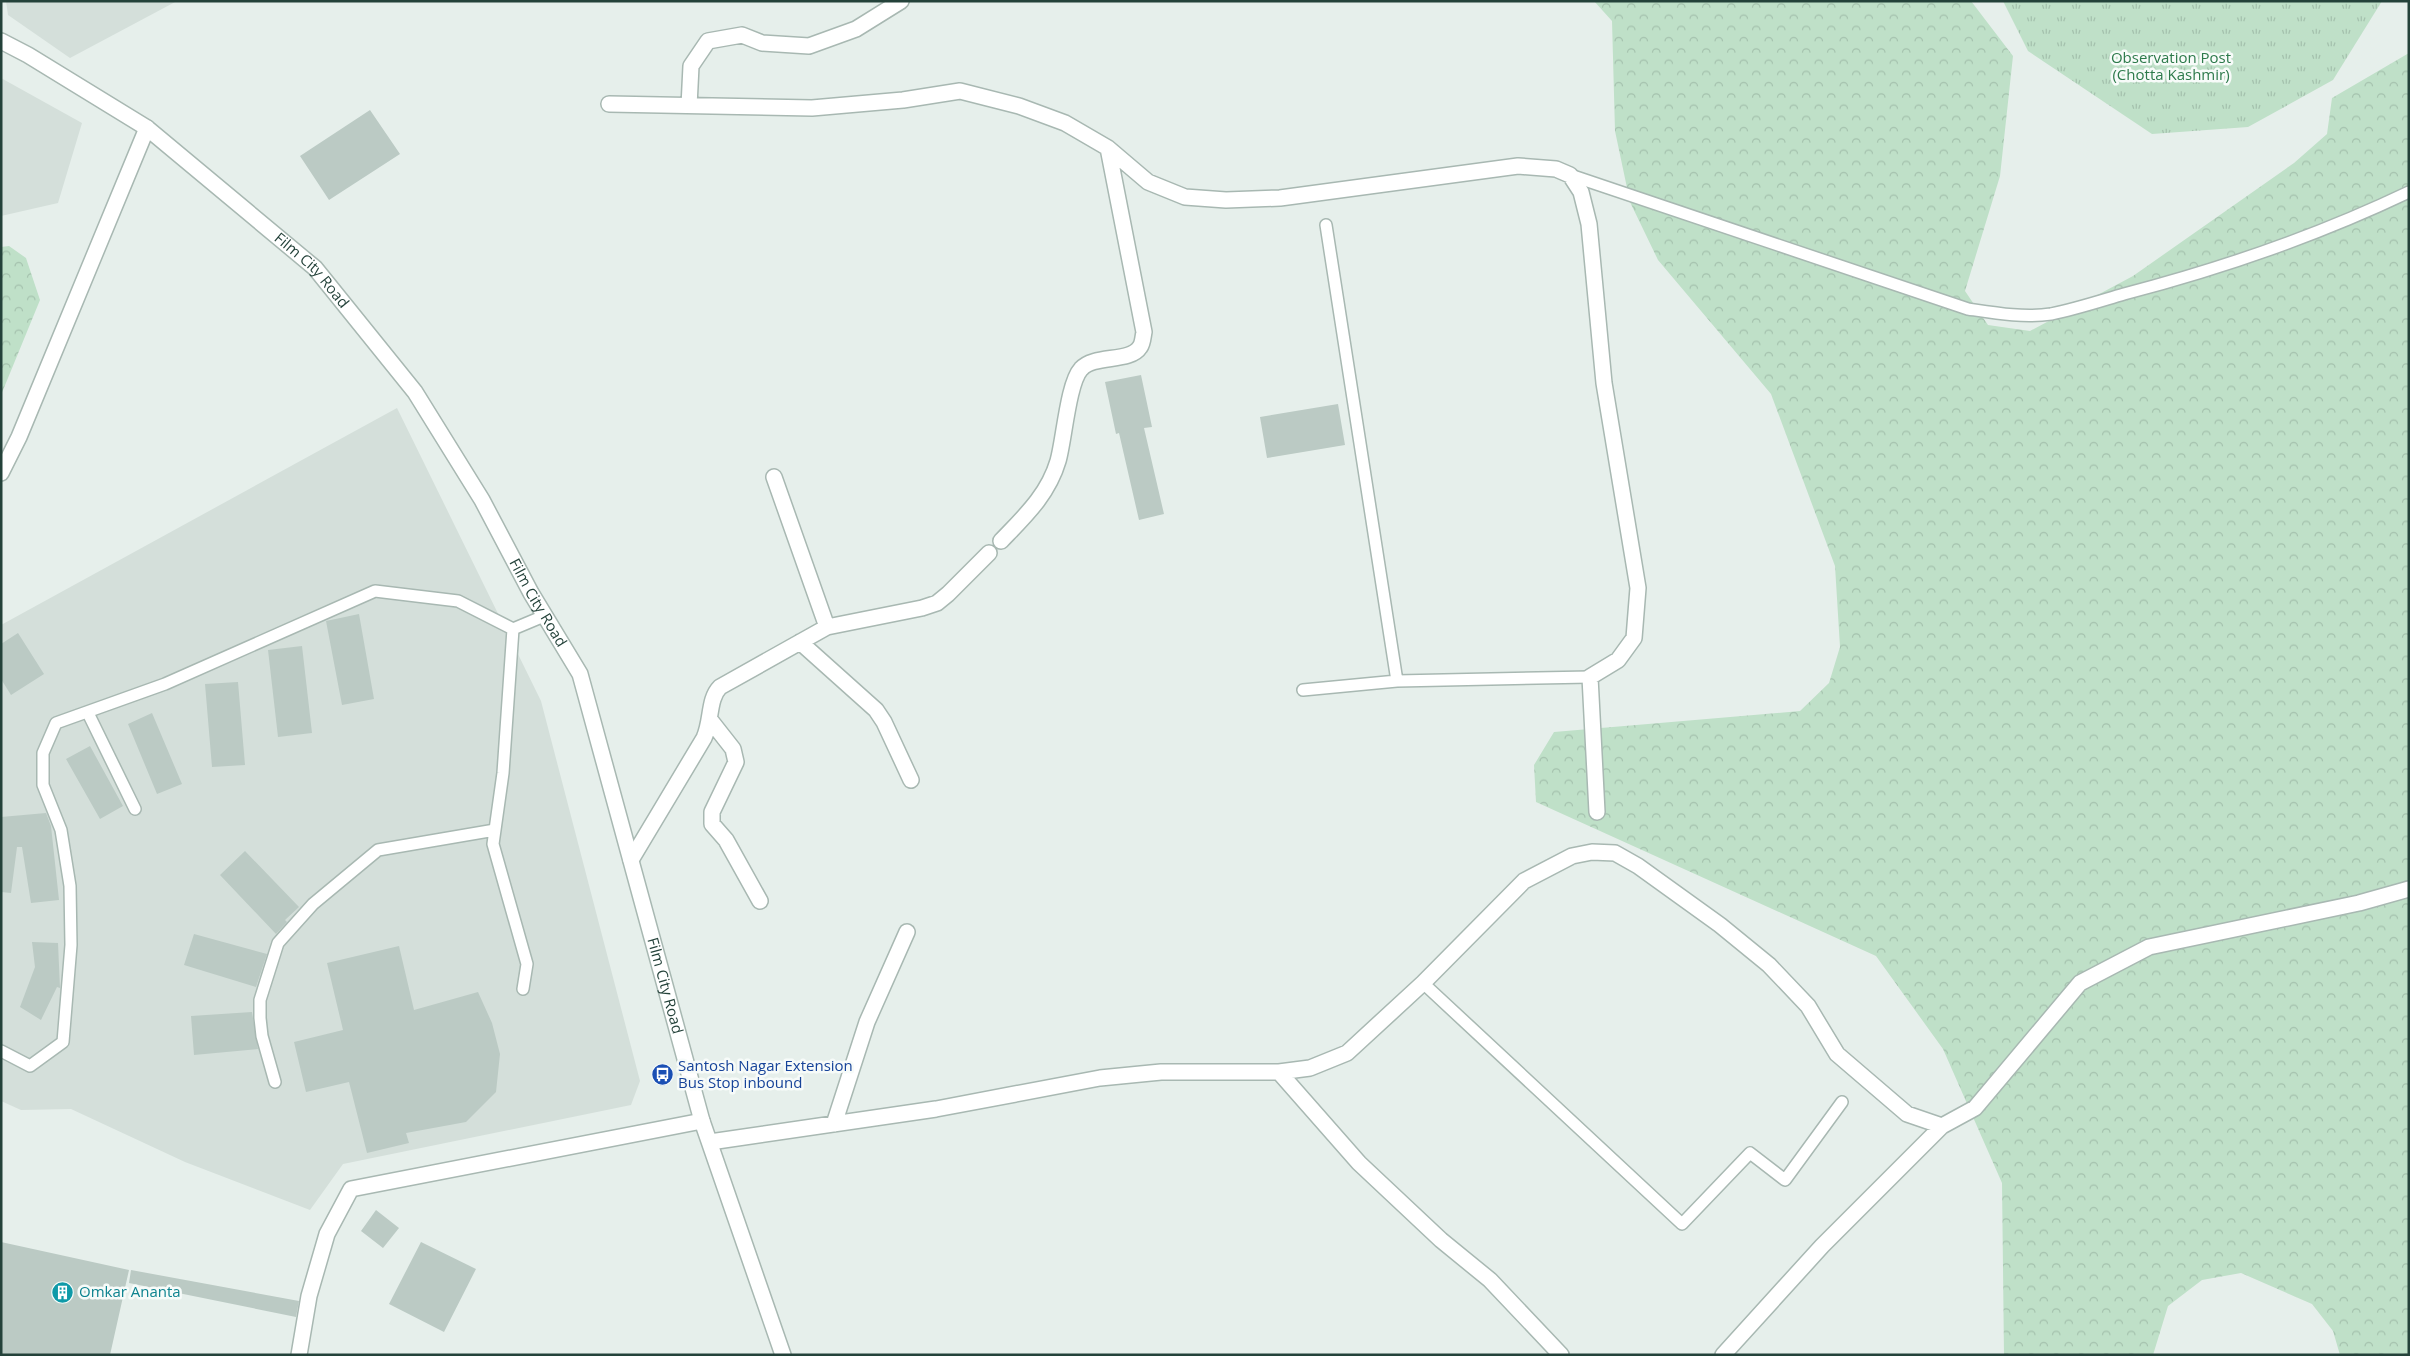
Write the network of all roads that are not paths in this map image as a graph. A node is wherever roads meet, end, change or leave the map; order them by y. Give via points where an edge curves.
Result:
1 (901, 1) edge
2 (1, 41) edge
3 (608, 104) dead end
4 (689, 106) junction
5 (147, 128) junction
6 (1108, 148) junction
7 (1570, 175) junction
8 (2409, 192) edge
9 (1326, 225) dead end
10 (1, 472) edge
11 (774, 477) dead end
12 (1001, 542) dead end
13 (989, 553) dead end
14 (544, 616) junction
15 (827, 627) junction
16 (513, 629) junction
17 (800, 642) junction
18 (1590, 677) junction
19 (1397, 681) junction
20 (1304, 690) dead end
21 (88, 713) junction
22 (711, 721) junction
23 (911, 780) dead end
24 (135, 808) dead end
25 (1597, 812) dead end
26 (495, 830) junction
27 (631, 860) junction
28 (2409, 889) edge
29 (760, 901) dead end
30 (907, 932) dead end
31 (1423, 983) junction
32 (523, 989) dead end
33 (1, 1051) edge
34 (1279, 1072) junction
35 (275, 1082) dead end
36 (1842, 1102) dead end
37 (702, 1121) junction
38 (834, 1124) junction
39 (1942, 1126) junction
40 (710, 1142) junction
41 (299, 1355) edge
42 (783, 1355) edge
43 (1561, 1355) edge
44 (1723, 1355) edge

1 - 4 street via 856,29 809,46 762,43 742,35 708,41 691,66
2 - 5 street, Film City Road
3 - 4 street
4 - 6 street via 812,108 903,100 960,90 1065,123
5 - 10 street via 19,437
5 - 14 street, Film City Road via 315,268 415,392 482,500
6 - 7 street via 1148,182 1185,197 1226,200 1280,198 1518,166 1556,169
6 - 12 street via 1144,332 1141,346 1132,353 1091,362 1080,369 1074,382 1058,462 1048,484 1036,505
7 - 8 lane via 1968,309 2005,314 2050,314 2178,280 2304,236
7 - 18 street via 1581,192 1589,224 1604,383 1638,588 1634,638 1618,660
9 - 19 lane
11 - 15 street
13 - 15 street via 936,604
14 - 16 lane
14 - 27 street, Film City Road via 580,674
15 - 17 street
16 - 21 lane via 458,600 375,591 165,684
16 - 26 lane via 503,773
17 - 22 street via 720,686 712,698
17 - 23 street via 876,710
18 - 19 lane
18 - 25 street
19 - 20 lane
21 - 24 lane
21 - 33 lane via 56,723 43,753 43,785 61,830 70,886 71,945 63,1042 30,1066
22 - 27 street
22 - 29 street via 733,749 736,762 712,812 712,824 726,840
26 - 32 lane via 493,844 528,964
26 - 35 lane via 378,850 313,904 278,943 260,1000 262,1036
27 - 37 street, Film City Road
28 - 39 street via 2150,946 2080,983 1974,1108
30 - 38 street via 867,1022
31 - 34 street via 1347,1053 1310,1068
31 - 36 lane via 1682,1224 1750,1153 1785,1180
31 - 39 street via 1524,881 1572,856 1592,852 1615,853 1638,866 1769,964 1808,1006 1837,1054 1907,1114
34 - 38 street via 1171,1071 1100,1078 936,1109
34 - 43 street via 1359,1164 1441,1240 1490,1280
37 - 40 street, Film City Road
37 - 41 street via 351,1189 327,1234 309,1296
38 - 40 street
39 - 44 street via 1822,1246
40 - 42 street, Film City Road

